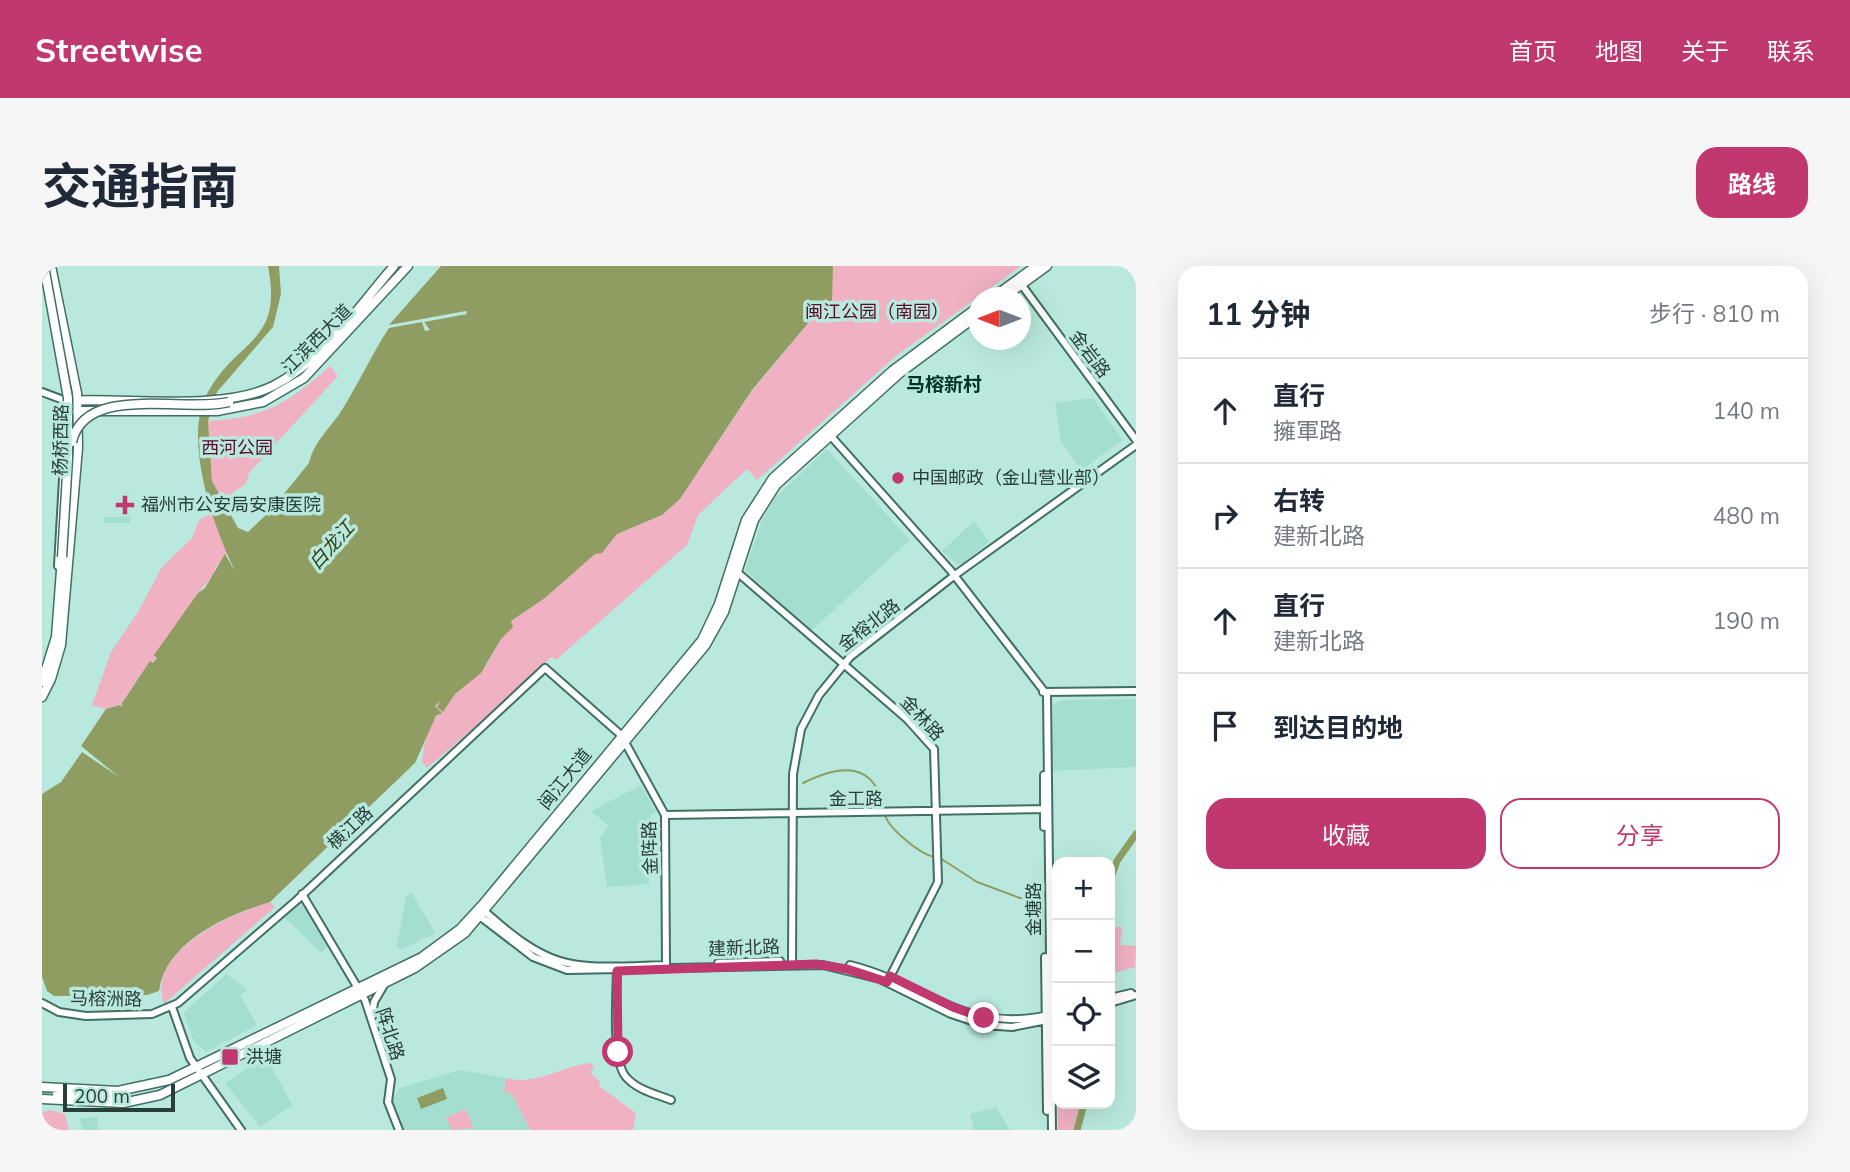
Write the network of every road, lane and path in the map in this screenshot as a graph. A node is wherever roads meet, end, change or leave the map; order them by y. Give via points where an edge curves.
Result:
1 (43, 266) edge
2 (51, 266) edge
3 (394, 266) edge
4 (408, 266) edge
5 (1035, 266) edge
6 (1047, 266) edge
7 (1021, 285) junction
8 (1007, 287) edge
9 (1018, 287) edge
10 (968, 314) edge
11 (968, 322) edge
12 (270, 388) junction
13 (42, 392) edge
14 (248, 395) junction
15 (269, 399) junction
16 (78, 400) junction
17 (66, 401) junction
18 (79, 414) junction
19 (828, 432) junction
20 (1135, 444) edge
21 (67, 476) junction
22 (737, 572) junction
23 (955, 575) junction
24 (58, 603) junction
25 (843, 663) junction
26 (42, 682) edge
27 (1136, 692) edge
28 (1044, 693) junction
29 (43, 696) edge
30 (622, 738) junction
31 (1046, 809) junction
32 (938, 811) junction
33 (791, 813) junction
34 (664, 815) junction
35 (302, 894) junction
36 (480, 912) junction
37 (792, 962) junction
38 (666, 965) junction
39 (617, 968) junction
40 (889, 979) junction
41 (386, 982) junction
42 (360, 990) junction
43 (1136, 993) edge
44 (1115, 999) edge
45 (42, 1003) edge
46 (172, 1007) junction
47 (1051, 1017) edge
48 (372, 1022) junction
49 (198, 1071) junction
50 (42, 1080) edge
51 (169, 1080) junction
52 (183, 1083) junction
53 (42, 1087) edge
54 (69, 1089) junction
55 (42, 1099) edge
56 (671, 1100) dead end
57 (241, 1130) edge
58 (399, 1130) edge
59 (1050, 1130) edge

1 - 17 street
1 - 21 main road, 杨桥西路, bridge via 68,398
2 - 16 main road, 杨桥西路
3 - 12 main road, 江滨西大道 via 325,346
4 - 15 main road, 江滨西大道 via 317,366 295,386
5 - 8 main road
6 - 7 main road
7 - 9 main road
7 - 20 street, 金岩路
10 - 19 main road, 闽江大道 via 905,360
11 - 19 main road, 闽江大道
12 - 14 main road, 江滨西大道
12 - 15 main road via 274,392
13 - 17 street
14 - 16 main road, 江滨西大道, bridge
14 - 21 main road, bridge via 229,402 100,409 76,429
15 - 18 main road, 江滨西大道 via 217,411
16 - 17 main road, 江滨西大道
16 - 18 main road, 杨桥西路
17 - 18 main road
17 - 24 street
18 - 29 main road, 杨桥西路 via 61,645
19 - 22 main road, 闽江大道 via 765,499
19 - 23 street
19 - 30 main road, 闽江大道 via 782,469 759,496 707,632
20 - 23 street, 金榕北路
21 - 24 main road, 杨桥西路, bridge
22 - 25 street, 金林路
22 - 30 main road, 闽江大道 via 709,641
23 - 25 street, 金榕北路
23 - 28 street
24 - 26 main road, 杨桥西路 via 54,647
25 - 32 street, 金林路 via 934,749
25 - 33 street, 金榕北路 via 814,702 801,729
27 - 28 street
28 - 31 street, 金塘路
30 - 34 street, 金阵路
30 - 35 street, 横江路 via 545,668
30 - 36 main road, 闽江大道
31 - 32 street, 金工路
31 - 47 street, 金塘路
32 - 33 street, 金工路
32 - 40 street, 金林路 via 937,885
33 - 34 street, 金工路
33 - 37 street, 金榕北路
34 - 38 street, 金阵路
35 - 42 street, 阵北路
35 - 46 street, 横江路
36 - 39 street, 建新北路 via 541,961 577,971
36 - 41 main road, 闽江大道 via 435,957
36 - 42 main road, 闽江大道 via 438,947
37 - 38 street, 建新北路
37 - 39 street, 建新北路
37 - 40 street, 建新北路 via 836,962
38 - 39 street, 建新北路
39 - 56 street via 622,1072 634,1084
40 - 47 street, 建新北路 via 981,1018
41 - 42 main road, 闽江大道
41 - 48 street via 374,1002
42 - 48 street, 阵北路
42 - 49 main road, 闽江大道
43 - 44 street
45 - 46 street, 马榕洲路 via 59,1012 86,1016 145,1014
46 - 49 street
47 - 59 street, 金塘路
48 - 58 street, 阵北路 via 391,1079 388,1102
49 - 51 main road, 闽江大道
49 - 52 main road, 闽江大道
49 - 57 street
50 - 54 main road
51 - 52 main road via 131,1095 57,1093 120,1098
51 - 54 main road, 闽江大道 via 124,1091
52 - 55 main road via 160,1095 123,1103
53 - 54 main road, 闽江大道

